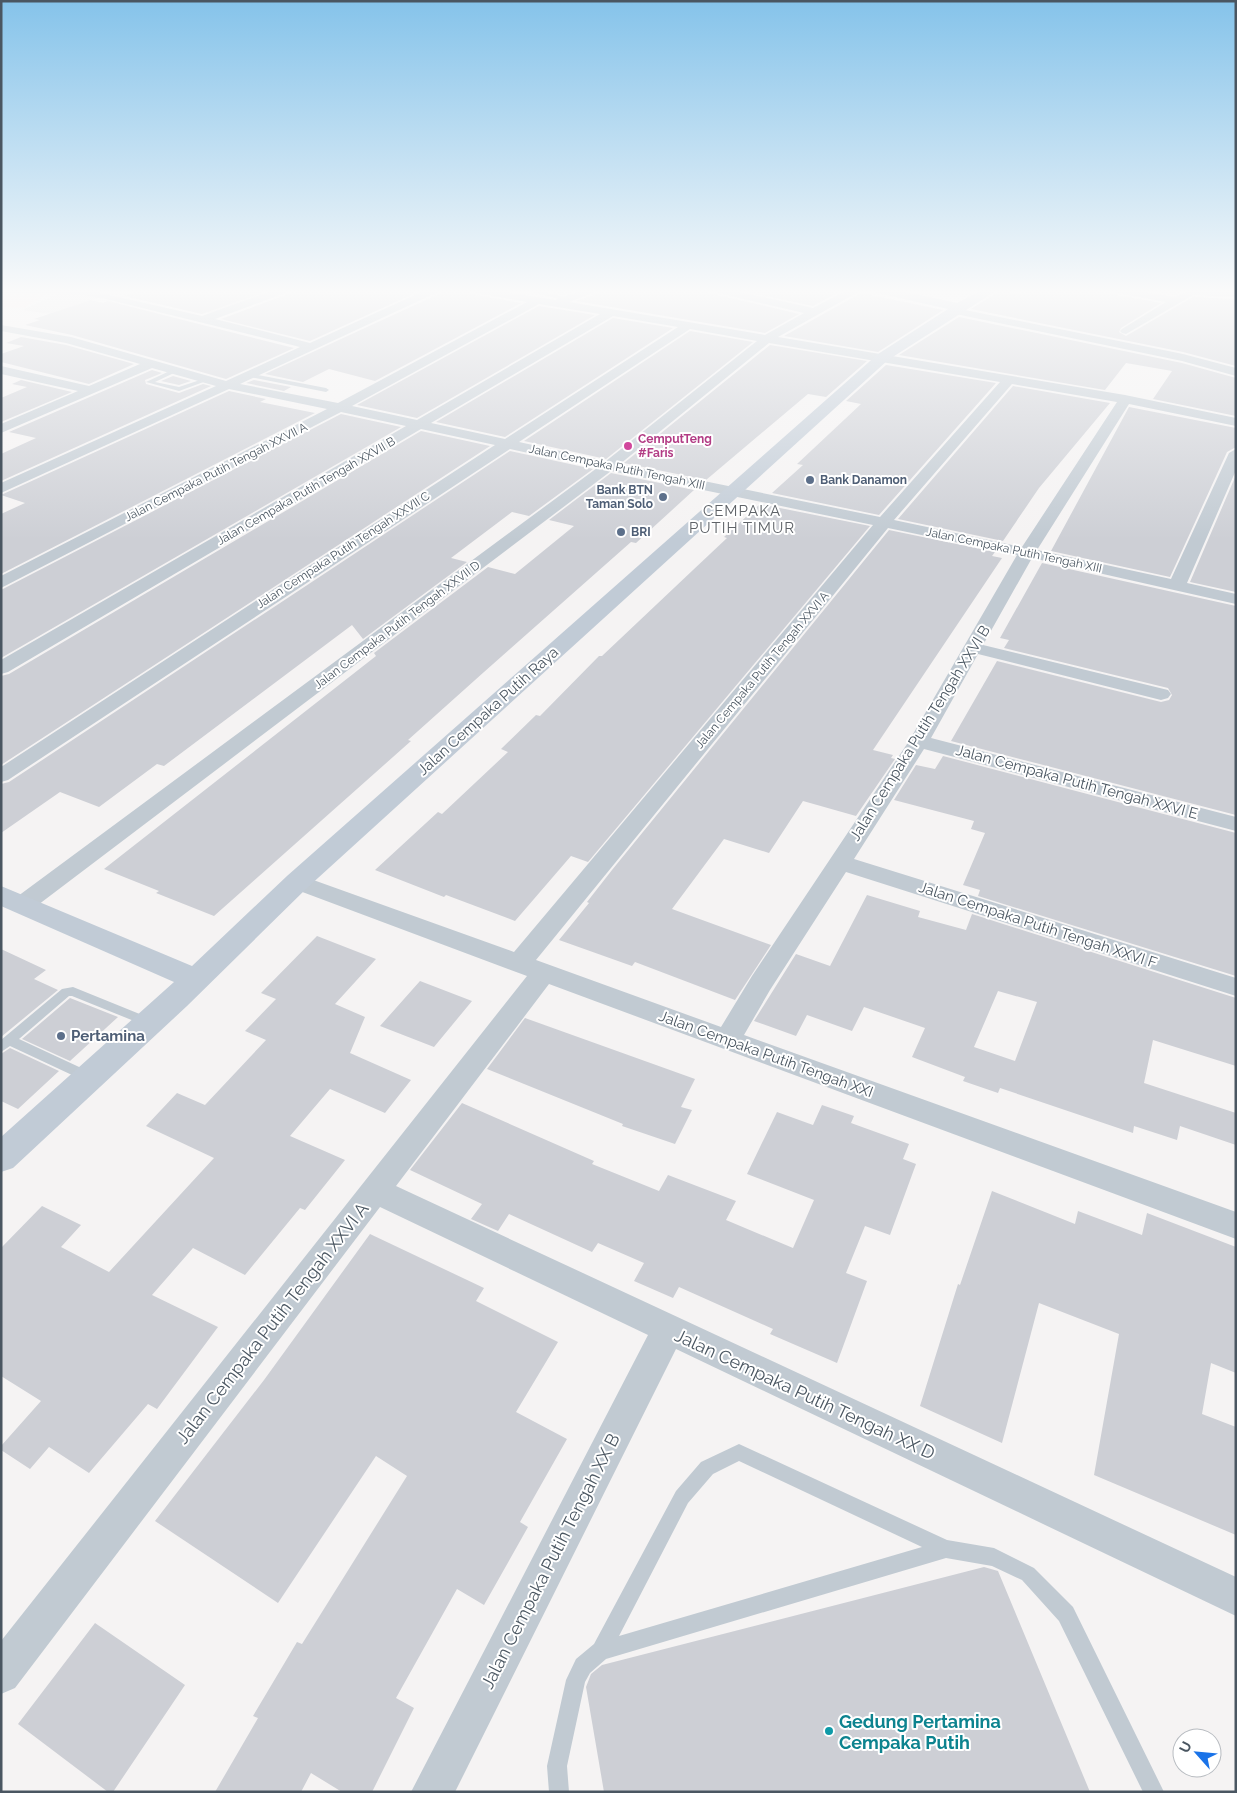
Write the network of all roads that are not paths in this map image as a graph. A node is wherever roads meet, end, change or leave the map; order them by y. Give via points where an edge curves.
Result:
1 (5, 373) edge
2 (130, 373) edge
3 (170, 373) edge
4 (180, 373) edge
5 (253, 373) edge
6 (401, 373) edge
7 (508, 373) edge
8 (614, 373) edge
9 (724, 373) edge
10 (865, 373) edge
11 (969, 373) edge
12 (246, 376) junction
13 (206, 380) junction
14 (1009, 380) junction
15 (226, 385) junction
16 (91, 390) junction
17 (326, 390) dead end
18 (1125, 399) junction
19 (341, 407) junction
20 (1236, 422) edge
21 (419, 425) junction
22 (4, 427) edge
23 (505, 443) junction
24 (1236, 453) edge
25 (609, 466) junction
26 (1, 489) edge
27 (734, 490) junction
28 (885, 522) junction
29 (1028, 552) junction
30 (1, 583) edge
31 (1177, 585) junction
32 (1236, 598) edge
33 (974, 648) junction
34 (1, 668) edge
35 (1161, 694) dead end
36 (919, 741) junction
37 (1, 776) edge
38 (1236, 824) edge
39 (840, 862) junction
40 (297, 882) junction
41 (12, 900) edge
42 (519, 963) junction
43 (544, 972) junction
44 (195, 979) junction
45 (1236, 987) edge
46 (148, 1022) junction
47 (727, 1040) junction
48 (5, 1044) edge
49 (88, 1077) junction
50 (5, 1148) edge
51 (375, 1190) junction
52 (1236, 1226) edge
53 (668, 1330) junction
54 (946, 1549) junction
55 (1236, 1597) edge
56 (601, 1651) junction
57 (1, 1674) edge
58 (432, 1792) edge
59 (559, 1792) edge
60 (1154, 1792) edge

1 - 16 street
2 - 16 street
3 - 13 lane via 149,382 179,389
4 - 13 street, Jalan Cempaka Putih Tengah XIII
5 - 12 street
6 - 19 street, Jalan Cempaka Putih Tengah XXVII A
7 - 21 street, Jalan Cempaka Putih Tengah XXVII B
8 - 23 street, Jalan Cempaka Putih Tengah XXVII C
9 - 25 street, Jalan Cempaka Putih Tengah XXVII D
10 - 27 street, Jalan Cempaka Putih Raya
11 - 14 street
12 - 15 street
12 - 17 lane
13 - 15 street, Jalan Cempaka Putih Tengah XIII
14 - 18 street
14 - 28 street, Jalan Cempaka Putih Tengah XXVI A
15 - 19 street, Jalan Cempaka Putih Tengah XIII
15 - 26 street
16 - 22 street
18 - 20 street
18 - 29 street, Jalan Cempaka Putih Tengah XXVI B
19 - 21 street, Jalan Cempaka Putih Tengah XIII
19 - 30 street, Jalan Cempaka Putih Tengah XXVII A
21 - 23 street, Jalan Cempaka Putih Tengah XIII
21 - 34 street, Jalan Cempaka Putih Tengah XXVII B
23 - 25 street, Jalan Cempaka Putih Tengah XIII
23 - 37 street, Jalan Cempaka Putih Tengah XXVII C
24 - 31 street
25 - 27 street, Jalan Cempaka Putih Tengah XIII
25 - 41 street, Jalan Cempaka Putih Tengah XXVII D
27 - 28 street, Jalan Cempaka Putih Tengah XIII
27 - 40 street, Jalan Cempaka Putih Raya
28 - 29 street, Jalan Cempaka Putih Tengah XIII
28 - 42 street, Jalan Cempaka Putih Tengah XXVI A
29 - 31 street, Jalan Cempaka Putih Tengah XIII
29 - 33 street, Jalan Cempaka Putih Tengah XXVI B
31 - 32 street, Jalan Cempaka Putih Tengah XIII
33 - 35 street
33 - 36 street, Jalan Cempaka Putih Tengah XXVI B
36 - 38 street, Jalan Cempaka Putih Tengah XXVI E
36 - 39 street, Jalan Cempaka Putih Tengah XXVI B
39 - 45 street, Jalan Cempaka Putih Tengah XXVI F
39 - 47 street, Jalan Cempaka Putih Tengah XXVI B
40 - 42 street, Jalan Cempaka Putih Tengah XXI
40 - 44 street, Jalan Cempaka Putih Raya
41 - 44 street
42 - 43 street, Jalan Cempaka Putih Tengah XXI
43 - 47 street, Jalan Cempaka Putih Tengah XXI
43 - 51 street, Jalan Cempaka Putih Tengah XXVI A
44 - 46 street, Jalan Cempaka Putih Raya
46 - 48 lane via 74,991 61,996
46 - 49 street, Jalan Cempaka Putih Raya
47 - 52 street, Jalan Cempaka Putih Tengah XXI
48 - 49 lane
49 - 50 street, Jalan Cempaka Putih Raya
51 - 53 street, Jalan Cempaka Putih Tengah XX D
51 - 57 street, Jalan Cempaka Putih Tengah XXVI A
53 - 55 street, Jalan Cempaka Putih Tengah XX D
53 - 58 street, Jalan Cempaka Putih Tengah XX B
54 - 56 lane
54 - 56 lane via 739,1452 707,1468 682,1497
54 - 60 lane via 994,1557 1028,1574 1066,1614
56 - 59 lane via 583,1666 576,1680 557,1766

